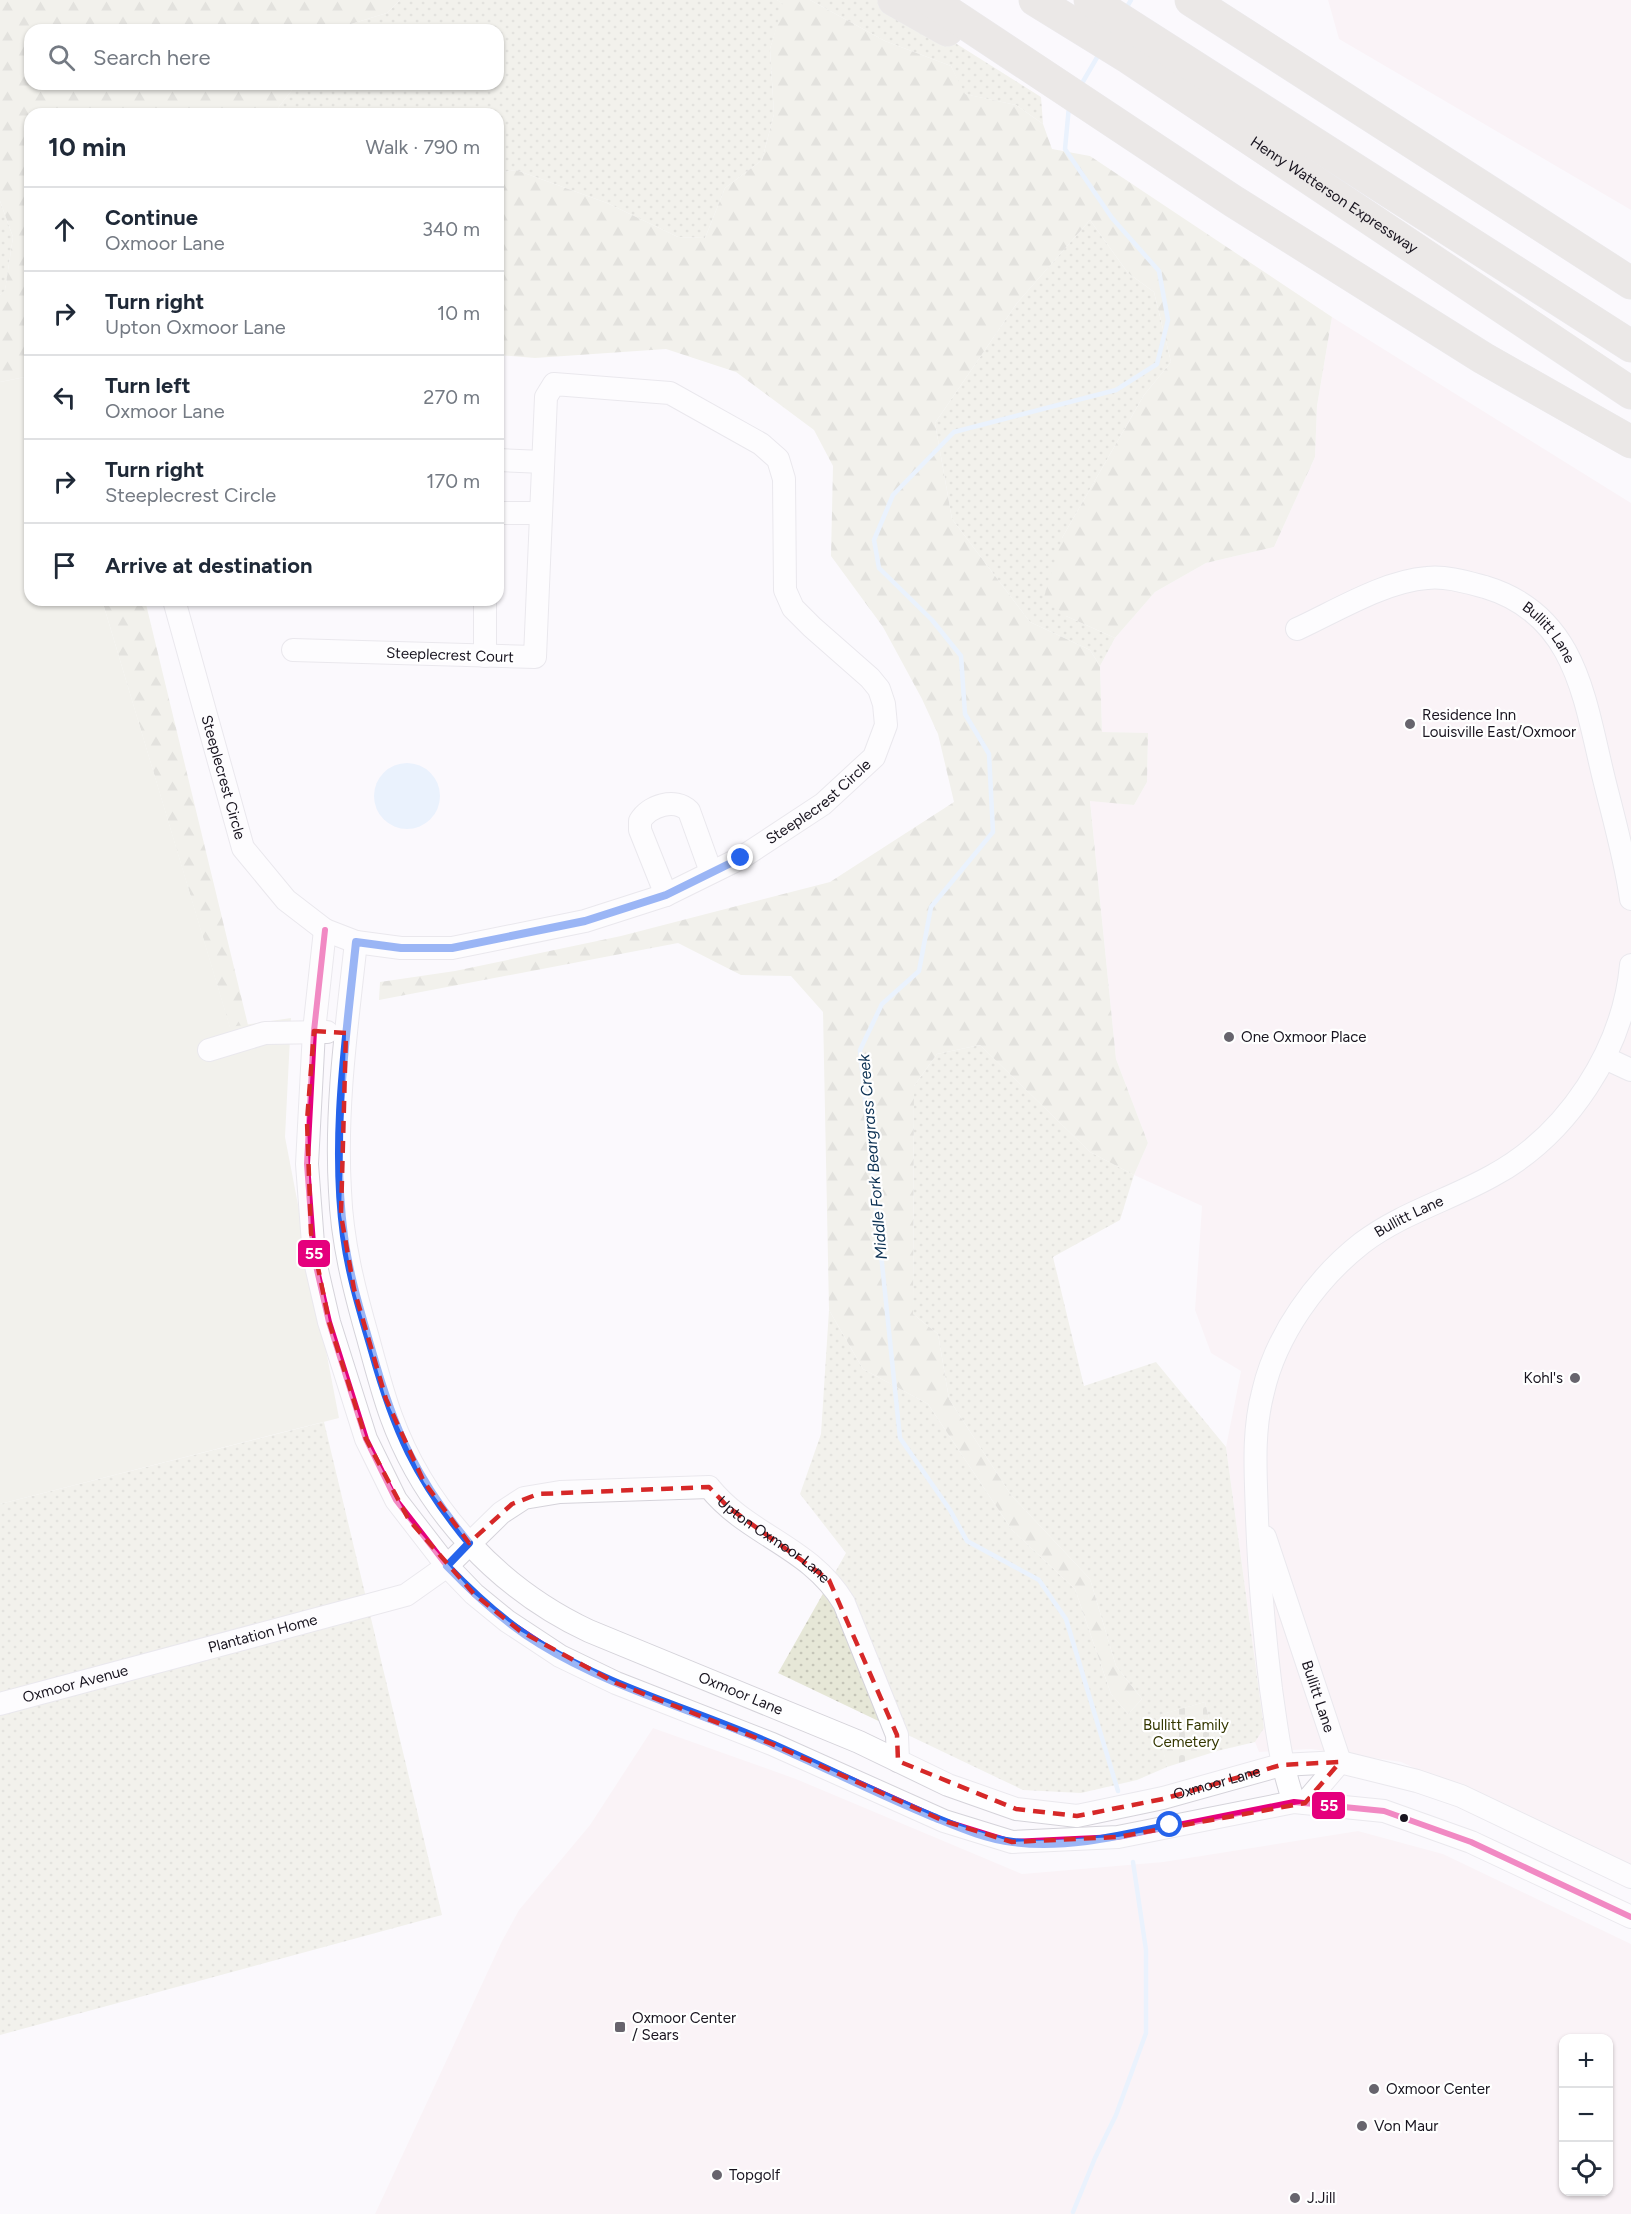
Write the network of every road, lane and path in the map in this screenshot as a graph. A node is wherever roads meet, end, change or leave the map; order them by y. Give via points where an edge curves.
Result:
1 (894, 0) edge
2 (930, 0) edge
3 (1035, 0) edge
4 (1191, 0) edge
5 (1088, 10) edge
6 (1136, 46) junction
7 (1046, 81) junction
8 (1631, 283) edge
9 (1631, 346) edge
10 (1631, 393) edge
11 (1631, 442) edge
12 (504, 460) edge
13 (543, 462) junction
14 (504, 513) edge
15 (541, 513) junction
16 (176, 606) edge
17 (485, 606) edge
18 (1297, 629) dead end
19 (293, 650) dead end
20 (485, 656) junction
21 (711, 872) junction
22 (666, 895) junction
23 (1631, 899) edge
24 (325, 930) junction
25 (356, 942) junction
26 (1631, 965) edge
27 (314, 1031) junction
28 (346, 1032) junction
29 (209, 1050) dead end
30 (1605, 1059) junction
31 (1631, 1070) edge
32 (1257, 1512) junction
33 (469, 1543) junction
34 (447, 1566) junction
35 (151, 1664) joint
36 (0, 1704) edge
37 (898, 1761) junction
38 (1340, 1762) junction
39 (1281, 1765) junction
40 (1300, 1802) junction
41 (1631, 1877) edge
42 (1631, 1917) edge

1 - 7 highway
2 - 7 highway
3 - 5 highway, Henry Watterson Expressway
4 - 8 highway
5 - 6 highway, Henry Watterson Expressway
6 - 9 highway, Henry Watterson Expressway
6 - 10 highway, Henry Watterson Expressway
7 - 11 highway via 1483,358
12 - 13 street
13 - 15 street, Steeplecrest Circle
13 - 21 street, Steeplecrest Circle via 546,397 554,384 670,393 762,444 778,459 784,479 785,590 793,608 879,689 886,725 868,764 823,804 741,858
14 - 15 street
15 - 20 street, Steeplecrest Court via 536,657
16 - 24 street, Steeplecrest Circle via 243,848 286,900
17 - 20 street
18 - 23 street, Bullitt Lane via 1398,583 1425,578 1467,582 1504,594 1532,609 1563,645 1582,685
19 - 20 street, Steeplecrest Court
21 - 22 street, Steeplecrest Circle
21 - 22 street via 689,811 671,803 650,811 640,821 640,830
22 - 25 street, Steeplecrest Circle via 585,921 452,948 401,948
24 - 25 street, Steeplecrest Circle
24 - 27 street, Oxmoor Lane
25 - 28 street, Oxmoor Lane
26 - 30 street, Bullitt Lane
27 - 28 street
27 - 29 street via 265,1034
27 - 34 street, Oxmoor Lane via 307,1164 318,1281 340,1364 384,1480 409,1520
28 - 33 street, Oxmoor Lane via 339,1189 354,1288 398,1432 433,1498
30 - 31 street
30 - 32 street, Bullitt Lane via 1581,1096 1535,1145 1492,1176 1396,1221 1362,1243 1306,1302 1280,1346 1263,1391 1255,1433
32 - 38 street, Bullitt Lane
32 - 39 street, Bullitt Lane via 1262,1621
33 - 34 street, Upton Oxmoor Lane
33 - 37 street, Oxmoor Lane via 517,1587 572,1623
33 - 37 street, Upton Oxmoor Lane via 512,1504 538,1494 710,1487 728,1507 812,1563 835,1588 897,1735
34 - 35 street, Plantation Home via 406,1595
34 - 40 street, Oxmoor Lane via 507,1621 579,1666 772,1744 970,1831 1012,1842 1118,1838
35 - 36 street, Oxmoor Avenue
37 - 39 street, Oxmoor Lane via 948,1785 1016,1809 1077,1816 1163,1798
38 - 39 street, Oxmoor Lane
38 - 40 street
38 - 41 street, Oxmoor Lane via 1461,1796
39 - 40 street, Bullitt Lane
40 - 42 street, Oxmoor Lane via 1384,1811 1428,1825

